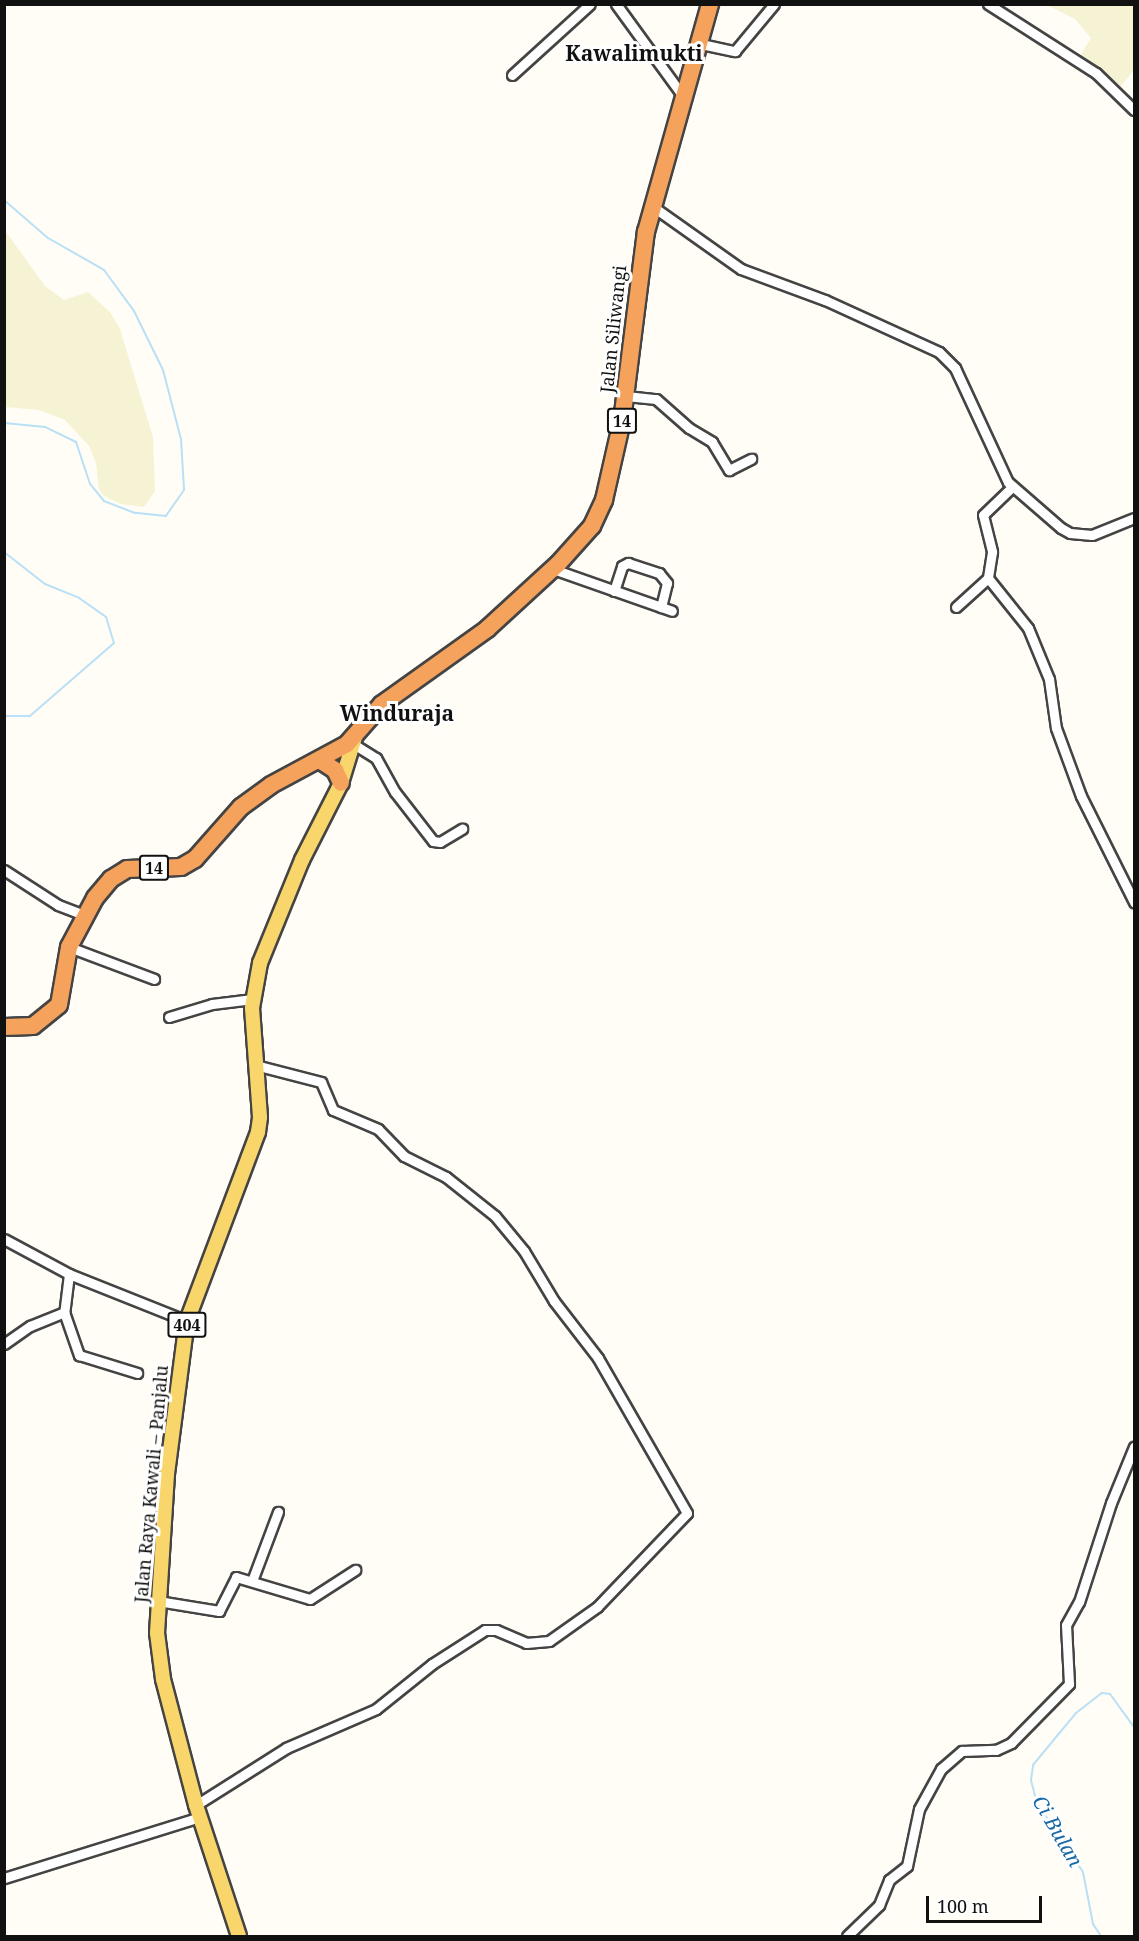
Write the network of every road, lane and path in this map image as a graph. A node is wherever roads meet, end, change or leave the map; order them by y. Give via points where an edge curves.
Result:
1 (590, 4) edge
2 (616, 4) edge
3 (710, 4) edge
4 (774, 4) edge
5 (988, 4) edge
6 (701, 44) junction
7 (512, 75) dead end
8 (685, 99) junction
9 (1134, 110) edge
10 (652, 206) junction
11 (626, 396) junction
12 (751, 459) dead end
13 (1012, 487) junction
14 (1134, 518) edge
15 (553, 569) junction
16 (988, 578) junction
17 (614, 591) junction
18 (661, 607) junction
19 (956, 607) dead end
20 (672, 611) dead end
21 (355, 740) junction
22 (321, 761) junction
23 (340, 783) junction
24 (462, 829) dead end
25 (4, 870) edge
26 (1134, 902) edge
27 (84, 915) junction
28 (69, 947) junction
29 (154, 979) dead end
30 (253, 999) junction
31 (169, 1017) dead end
32 (4, 1027) edge
33 (255, 1065) junction
34 (4, 1239) edge
35 (69, 1274) junction
36 (64, 1311) junction
37 (187, 1321) junction
38 (4, 1344) edge
39 (137, 1373) dead end
40 (1134, 1448) edge
41 (278, 1512) dead end
42 (355, 1570) dead end
43 (252, 1581) junction
44 (158, 1601) junction
45 (198, 1811) junction
46 (4, 1878) edge
47 (239, 1936) edge
48 (847, 1936) edge

1 - 7 street
2 - 8 street
3 - 6 highway, Jalan Siliwangi / 14
4 - 6 street via 733,52
5 - 9 street via 1096,73
6 - 8 highway, Jalan Siliwangi / 14
8 - 10 highway, Jalan Siliwangi / 14
10 - 11 highway, Jalan Siliwangi / 14 via 642,251
10 - 13 street via 741,269 811,294 939,352 955,368
11 - 12 street via 656,399 712,442 729,470
11 - 15 highway, Jalan Siliwangi / 14 via 600,511 585,536
13 - 14 street via 1070,533 1092,535
13 - 16 street via 983,515 992,552
15 - 17 street
15 - 21 highway, Jalan Siliwangi / 14 via 487,629 382,704
16 - 19 street
16 - 26 street via 1028,628 1049,679 1056,728 1081,796
17 - 18 street
17 - 18 street via 622,566 628,563 659,573 666,580
18 - 20 street
21 - 22 highway, 14
21 - 23 main road, Jalan Raya Kawali – Panjalu / 404
21 - 24 street via 376,758 395,792 433,841 441,842
22 - 23 highway via 335,770
22 - 27 highway, 14 via 271,785 240,807 189,864 120,873 101,888
23 - 30 main road, Jalan Raya Kawali – Panjalu / 404 via 280,912 260,963
25 - 27 street via 58,905
27 - 28 highway, 14
28 - 29 street
28 - 32 highway, 14 via 63,999 56,1010 33,1026
30 - 31 street via 212,1004
30 - 33 main road, Jalan Raya Kawali – Panjalu / 404
33 - 37 main road, Jalan Raya Kawali – Panjalu / 404 via 258,1132
33 - 45 street via 321,1082 333,1110 378,1129 404,1156 451,1180 495,1216 598,1358 687,1513 610,1595 549,1641 526,1643 496,1630 485,1630 432,1664 376,1709 295,1743
34 - 35 street
35 - 36 street
35 - 37 street
36 - 38 street via 36,1322
36 - 39 street via 81,1358
37 - 44 main road, Jalan Raya Kawali – Panjalu / 404 via 167,1474
40 - 48 street via 1111,1503 1079,1602 1066,1625 1070,1684 1011,1743 996,1750 962,1751 941,1769 921,1803 907,1866 889,1880 879,1905
41 - 43 street
42 - 43 street via 326,1592 305,1599
43 - 44 street via 231,1579 219,1611
44 - 45 main road, Jalan Raya Kawali – Panjalu / 404 via 157,1633 163,1679
45 - 46 street
45 - 47 main road, Jalan Raya Kawali – Panjalu / 404

